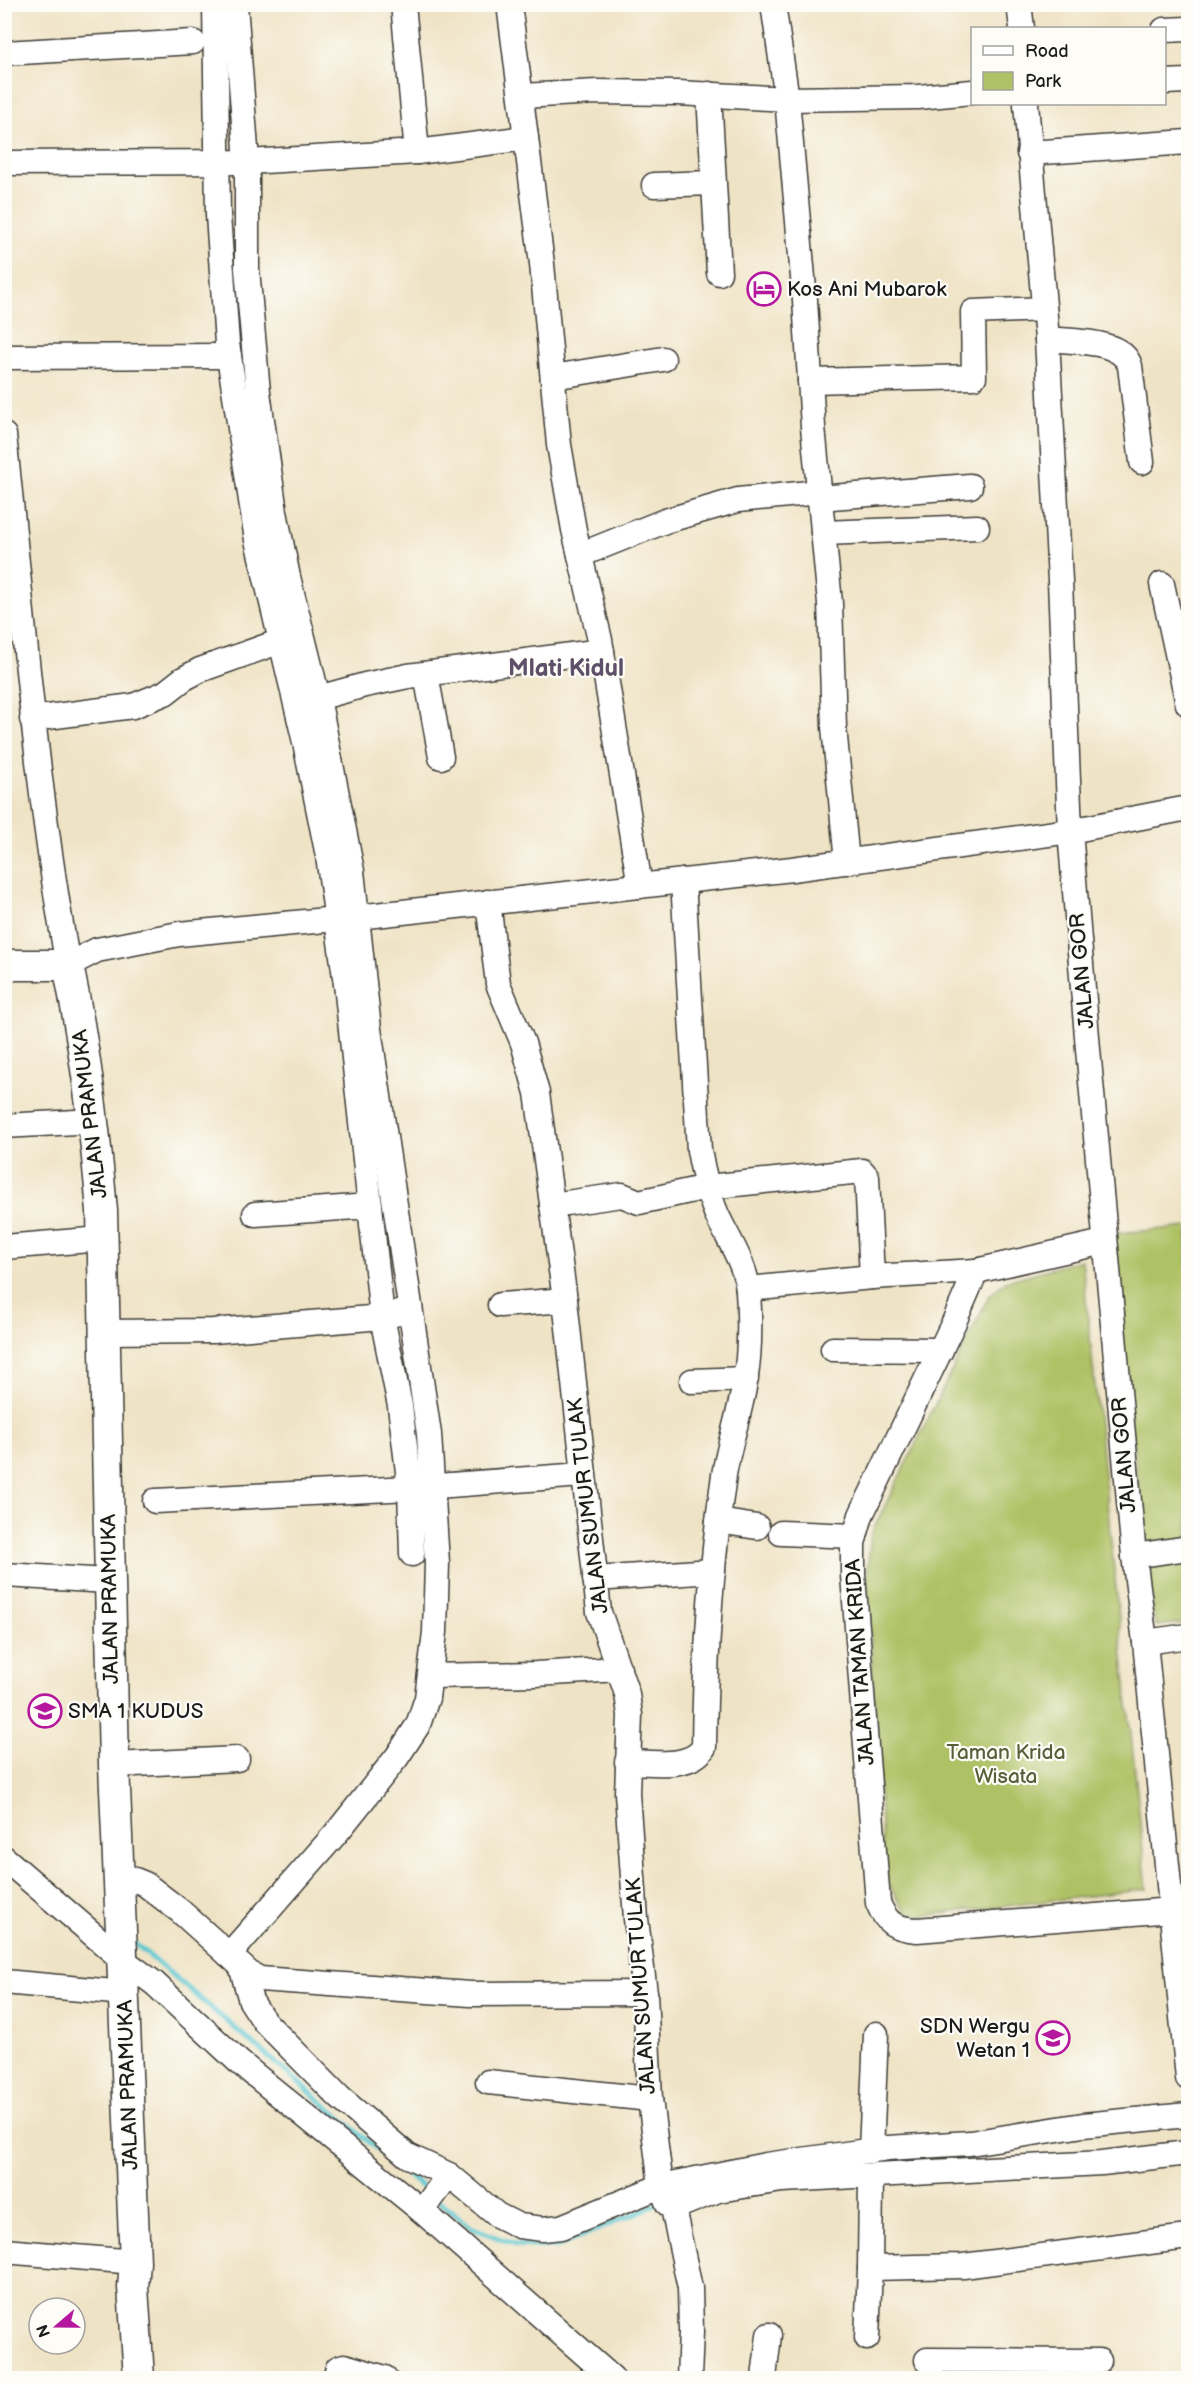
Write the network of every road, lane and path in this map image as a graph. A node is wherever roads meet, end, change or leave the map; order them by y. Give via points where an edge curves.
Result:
1 (215, 4) edge
2 (235, 4) edge
3 (403, 4) edge
4 (509, 4) edge
5 (773, 4) edge
6 (1019, 4) edge
7 (1022, 27) edge
8 (1188, 29) edge
9 (1166, 30) edge
10 (193, 42) dead end
11 (4, 53) edge
12 (1188, 81) edge
13 (1166, 82) edge
14 (971, 92) edge
15 (709, 94) junction
16 (520, 96) junction
17 (787, 99) junction
18 (1026, 105) edge
19 (526, 138) junction
20 (1188, 142) edge
21 (417, 152) junction
22 (1029, 153) junction
23 (232, 162) junction
24 (4, 163) edge
25 (712, 183) junction
26 (654, 185) dead end
27 (719, 273) dead end
28 (1044, 309) junction
29 (1047, 339) junction
30 (229, 356) junction
31 (4, 357) edge
32 (663, 359) dead end
33 (553, 377) junction
34 (810, 381) junction
35 (4, 435) edge
36 (1142, 462) dead end
37 (970, 486) dead end
38 (819, 495) junction
39 (977, 527) dead end
40 (823, 533) junction
41 (580, 555) junction
42 (11, 568) edge
43 (1162, 584) dead end
44 (290, 637) junction
45 (602, 651) junction
46 (426, 674) junction
47 (318, 698) junction
48 (1188, 704) edge
49 (32, 719) junction
50 (441, 757) dead end
51 (1188, 808) edge
52 (1070, 831) junction
53 (847, 862) junction
54 (683, 881) junction
55 (640, 886) junction
56 (488, 902) junction
57 (347, 918) junction
58 (4, 965) edge
59 (56, 965) junction
60 (94, 1120) junction
61 (4, 1126) edge
62 (707, 1187) junction
63 (552, 1204) junction
64 (370, 1206) junction
65 (255, 1214) dead end
66 (102, 1239) junction
67 (1104, 1242) junction
68 (4, 1247) edge
69 (976, 1271) junction
70 (872, 1277) junction
71 (748, 1289) junction
72 (565, 1300) junction
73 (500, 1305) dead end
74 (396, 1314) junction
75 (105, 1332) junction
76 (833, 1349) dead end
77 (941, 1350) junction
78 (746, 1379) junction
79 (692, 1381) dead end
80 (582, 1475) junction
81 (421, 1487) junction
82 (155, 1501) dead end
83 (718, 1521) junction
84 (757, 1527) dead end
85 (781, 1533) dead end
86 (855, 1536) junction
87 (1188, 1548) edge
88 (412, 1554) dead end
89 (1134, 1556) junction
90 (713, 1571) junction
91 (4, 1575) edge
92 (595, 1580) junction
93 (109, 1581) junction
94 (1188, 1636) edge
95 (1145, 1642) junction
96 (619, 1669) junction
97 (430, 1676) junction
98 (237, 1759) dead end
99 (627, 1762) junction
100 (114, 1766) junction
101 (4, 1858) edge
102 (118, 1873) junction
103 (1172, 1910) junction
104 (227, 1953) junction
105 (124, 1961) junction
106 (1183, 1970) edge
107 (4, 1982) edge
108 (125, 1993) junction
109 (645, 1993) junction
110 (876, 2034) dead end
111 (1188, 2078) edge
112 (488, 2082) dead end
113 (650, 2098) junction
114 (1188, 2115) edge
115 (871, 2151) junction
116 (1188, 2153) edge
117 (871, 2175) junction
118 (448, 2178) junction
119 (666, 2198) junction
120 (426, 2207) junction
121 (1188, 2237) edge
122 (4, 2251) edge
123 (135, 2262) junction
124 (870, 2268) junction
125 (769, 2335) dead end
126 (867, 2338) dead end
127 (927, 2361) dead end
128 (1099, 2361) dead end
129 (1065, 2370) edge
130 (142, 2378) edge
131 (335, 2379) edge
132 (385, 2379) edge
133 (612, 2379) edge
134 (689, 2379) edge
135 (764, 2379) edge

1 - 23 street
2 - 23 street
3 - 21 street
4 - 16 street
5 - 17 street
6 - 7 street
8 - 9 street
10 - 11 street
12 - 13 street
14 - 17 street
15 - 16 street via 597,92
15 - 17 street
15 - 25 street
16 - 19 street
17 - 34 street
18 - 22 street, JALAN GOR
19 - 21 street
19 - 33 street
20 - 22 street
21 - 23 street
22 - 28 street, JALAN GOR
23 - 24 street
23 - 30 street via 218,215
23 - 44 street
25 - 26 street
25 - 27 street
28 - 29 street, JALAN GOR
28 - 34 street via 973,312 974,376
29 - 36 street via 1111,346 1124,354 1130,366
29 - 52 street, JALAN GOR
30 - 31 street
30 - 44 street via 257,540
32 - 33 street
33 - 41 street via 560,452
34 - 38 street
35 - 42 street
37 - 38 street
38 - 40 street
38 - 41 street via 738,500 665,521
39 - 40 street
40 - 53 street via 830,603 834,727
41 - 45 street
42 - 49 street
43 - 48 street
44 - 47 street
44 - 49 street via 200,670 165,693 133,706
44 - 57 street via 304,738 328,856
45 - 46 street
45 - 55 street
46 - 47 street
46 - 50 street
47 - 57 street via 344,824
49 - 59 street via 58,913
51 - 52 street
52 - 53 street
52 - 67 street, JALAN GOR
53 - 54 street
54 - 55 street
54 - 62 street via 699,1150
55 - 56 street
56 - 57 street
56 - 63 street, JALAN SUMUR TULAK via 498,984 523,1043 537,1093
57 - 59 street via 179,934 97,950
57 - 64 street
57 - 74 street via 369,1029
58 - 59 main road
59 - 60 main road, JALAN PRAMUKA via 78,1016
60 - 61 street
60 - 66 main road, JALAN PRAMUKA
62 - 63 street via 639,1202 622,1195
62 - 70 street via 864,1171
62 - 71 street
63 - 72 street, JALAN SUMUR TULAK
64 - 65 street
64 - 74 street
66 - 68 street
66 - 75 main road, JALAN PRAMUKA
67 - 69 street
67 - 89 street, JALAN GOR
69 - 70 street
69 - 77 street, JALAN TAMAN KRIDA
70 - 71 street
71 - 78 street
72 - 73 street
72 - 80 street, JALAN SUMUR TULAK
74 - 75 street via 213,1331
74 - 81 street via 429,1434
75 - 93 main road, JALAN PRAMUKA
76 - 77 street
77 - 86 street, JALAN TAMAN KRIDA via 861,1515
78 - 79 street
78 - 83 street via 727,1459
80 - 81 street
80 - 92 street, JALAN SUMUR TULAK
81 - 82 street
81 - 88 street
81 - 97 street via 437,1563
83 - 84 street
83 - 90 street
85 - 86 street
86 - 103 street, JALAN TAMAN KRIDA via 853,1575 878,1903 885,1919 901,1928 917,1930
87 - 89 street
89 - 95 street, JALAN GOR
90 - 92 street
90 - 99 street via 704,1747 699,1756 687,1760
91 - 93 street
92 - 96 street, JALAN SUMUR TULAK via 599,1612
93 - 100 main road, JALAN PRAMUKA
94 - 95 street
95 - 103 street, JALAN GOR
96 - 97 street
96 - 99 street, JALAN SUMUR TULAK via 630,1715
97 - 104 street via 418,1725 397,1757 338,1831
98 - 100 street
99 - 109 street, JALAN SUMUR TULAK via 636,1919
100 - 102 main road, JALAN PRAMUKA
101 - 105 street
102 - 104 street via 145,1884
102 - 105 main road, JALAN PRAMUKA
103 - 106 street, JALAN GOR
104 - 109 street via 249,1973 270,1981 470,1994
104 - 118 street via 251,2001 281,2039 339,2097 408,2156
105 - 108 main road, JALAN PRAMUKA
105 - 120 street via 183,2008 239,2062
106 - 111 street, JALAN GOR
107 - 108 street
108 - 123 main road, JALAN PRAMUKA
109 - 113 street, JALAN SUMUR TULAK
110 - 115 street
112 - 113 street
113 - 119 street, JALAN SUMUR TULAK
114 - 115 street via 1083,2125 970,2143
115 - 119 street via 765,2165
116 - 117 street via 1102,2163
117 - 119 street via 782,2180
117 - 124 street
118 - 119 street via 496,2215 519,2226 543,2229 561,2228
118 - 120 street
119 - 134 street, JALAN SUMUR TULAK via 690,2288
120 - 133 street
121 - 124 street via 963,2266
122 - 123 street
123 - 130 main road, JALAN PRAMUKA via 133,2287
124 - 126 street
125 - 135 street
127 - 129 street
128 - 129 street
131 - 132 street via 338,2368 344,2366

